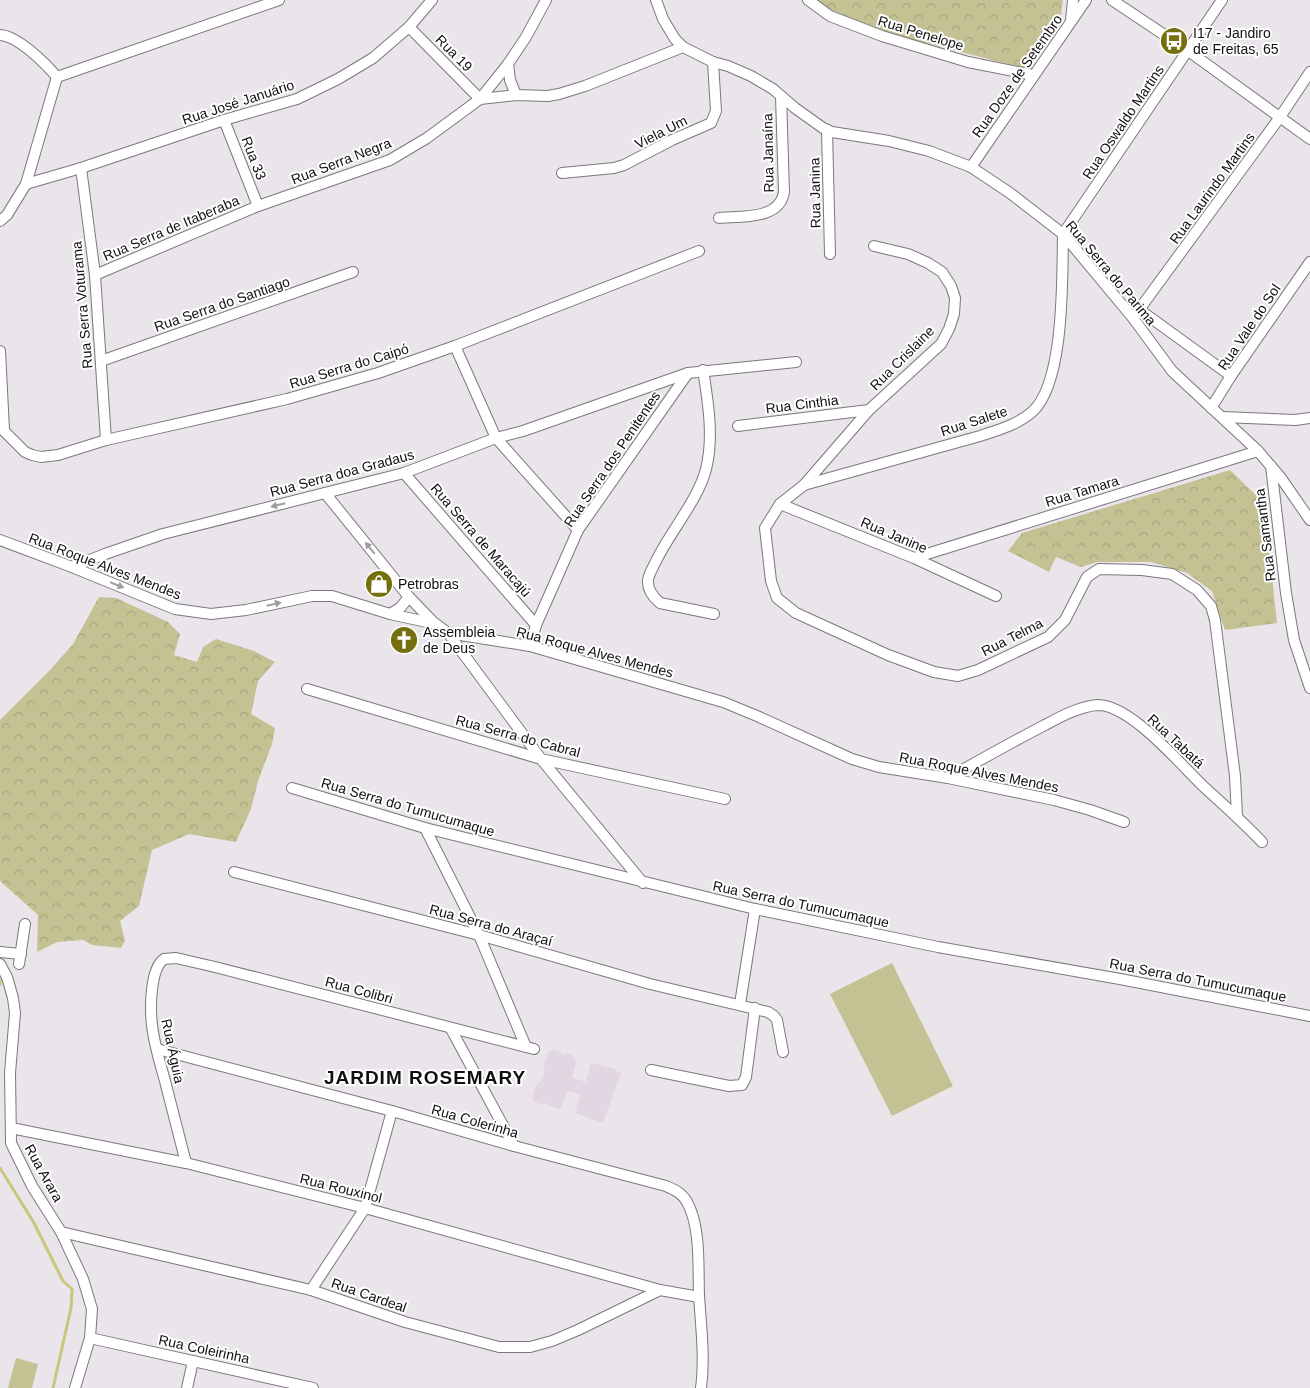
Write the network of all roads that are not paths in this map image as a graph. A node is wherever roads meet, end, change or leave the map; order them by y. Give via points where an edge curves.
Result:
1 (279, 0) edge
2 (432, 0) edge
3 (546, 0) edge
4 (656, 0) edge
5 (808, 0) edge
6 (1072, 0) edge
7 (1086, 0) edge
8 (1112, 0) edge
9 (1222, 0) edge
10 (1071, 24) junction
11 (410, 27) junction
12 (0, 35) edge
13 (683, 47) junction
14 (1187, 50) junction
15 (713, 62) junction
16 (508, 64) junction
17 (1310, 72) edge
18 (1033, 75) junction
19 (56, 77) junction
20 (516, 95) junction
21 (781, 96) junction
22 (480, 99) junction
23 (1280, 117) junction
24 (224, 120) junction
25 (828, 130) junction
26 (1310, 139) edge
27 (81, 168) junction
28 (970, 168) junction
29 (562, 173) dead end
30 (26, 184) junction
31 (258, 206) junction
32 (719, 218) dead end
33 (0, 221) edge
34 (1063, 234) junction
35 (874, 246) dead end
36 (700, 251) dead end
37 (830, 254) dead end
38 (1310, 262) edge
39 (353, 272) dead end
40 (95, 276) junction
41 (1137, 314) junction
42 (455, 346) junction
43 (0, 351) edge
44 (101, 361) junction
45 (796, 362) dead end
46 (703, 370) junction
47 (688, 373) junction
48 (1231, 376) junction
49 (1212, 408) junction
50 (869, 410) junction
51 (1222, 417) junction
52 (1310, 418) edge
53 (738, 426) dead end
54 (2, 429) edge
55 (496, 438) junction
56 (106, 440) junction
57 (1258, 451) junction
58 (1270, 465) junction
59 (404, 473) junction
60 (804, 485) junction
61 (325, 493) junction
62 (780, 504) junction
63 (1310, 520) edge
64 (578, 530) junction
65 (0, 540) edge
66 (914, 558) junction
67 (72, 567) junction
68 (996, 596) dead end
69 (409, 597) junction
70 (390, 614) junction
71 (714, 614) dead end
72 (436, 624) junction
73 (536, 625) junction
74 (448, 633) junction
75 (530, 646) junction
76 (1310, 688) edge
77 (307, 690) dead end
78 (541, 758) junction
79 (948, 778) junction
80 (292, 788) dead end
81 (725, 799) dead end
82 (1237, 816) junction
83 (1124, 822) dead end
84 (425, 828) junction
85 (1262, 842) dead end
86 (234, 872) dead end
87 (643, 883) junction
88 (755, 909) junction
89 (25, 924) dead end
90 (479, 935) junction
91 (0, 952) edge
92 (176, 958) joint
93 (0, 964) edge
94 (740, 1004) junction
95 (755, 1008) junction
96 (1310, 1016) edge
97 (450, 1028) junction
98 (156, 1049) junction
99 (784, 1052) dead end
100 (651, 1070) dead end
101 (392, 1111) junction
102 (11, 1128) junction
103 (514, 1146) junction
104 (186, 1163) junction
105 (365, 1208) junction
106 (61, 1232) junction
107 (311, 1290) junction
108 (660, 1290) junction
109 (700, 1297) junction
110 (90, 1338) junction
111 (193, 1361) junction
112 (75, 1388) edge
113 (187, 1388) edge
114 (312, 1388) edge
115 (701, 1388) edge

1 - 19 street
2 - 11 street, Rua José Januário
3 - 16 street, Rua Serra Negra
4 - 13 street via 663,19
5 - 18 street, Rua Penelope via 830,16 882,36 968,62
6 - 10 street
7 - 10 street, Rua Doze de Setembro
8 - 14 street
9 - 14 street, Rua Oswaldo Martins
10 - 18 street, Rua Doze de Setembro
11 - 22 street, Rua 19
11 - 24 street, Rua José Januário via 373,58 338,80 297,99
12 - 19 street via 11,38 30,52
13 - 15 street, Rua Serra do Parima
13 - 20 street via 559,94
14 - 23 street
14 - 34 street, Rua Oswaldo Martins
15 - 21 street, Rua Serra do Parima via 751,76
15 - 29 street, Viela Um via 716,111 712,123 624,165
16 - 20 street
16 - 22 street, Rua Serra Negra
17 - 23 street, Rua Laurindo Martins
18 - 28 street, Rua Doze de Setembro
19 - 30 street
20 - 22 street
21 - 25 street, Rua Serra do Parima
21 - 32 street, Rua Janaína via 782,201 770,212
22 - 31 street, Rua Serra Negra via 427,138 390,160
23 - 26 street
23 - 41 street, Rua Laurindo Martins
24 - 27 street, Rua José Januário
24 - 31 street, Rua 33
25 - 28 street, Rua Serra do Parima via 889,141
25 - 37 street, Rua Janina
27 - 30 street, Rua José Januário
27 - 40 street, Rua Serra Voturama
28 - 34 street, Rua Serra do Parima via 1010,192
30 - 33 street
31 - 40 street, Rua Serra de Itaberaba
34 - 41 street, Rua Serra do Parima
34 - 60 street, Rua Salete via 1056,356 1050,383 1033,411 1014,423 980,436
35 - 50 street, Rua Crislaine via 908,254 928,263 942,272 955,298 954,314 941,344
36 - 42 street, Rua Serra do Caipó
38 - 48 street, Rua Vale do Sol
39 - 44 street, Rua Serra do Santiago
40 - 44 street, Rua Serra Voturama
41 - 48 street
41 - 49 street, Rua Serra do Parima via 1172,371
42 - 55 street
42 - 56 street, Rua Serra do Caipó via 287,400
43 - 54 street
44 - 56 street, Rua Serra Voturama
45 - 46 street, Rua Serra doa Gradaus
46 - 47 street, Rua Serra doa Gradaus
46 - 71 street via 709,430 706,470 648,581 650,591 660,603
47 - 55 street, Rua Serra doa Gradaus
47 - 64 street, Rua Serra dos Penitentes
48 - 49 street, Rua Vale do Sol
49 - 51 street, Rua Serra do Parima
50 - 53 street, Rua Cinthia
50 - 60 street, Rua Crislaine
51 - 52 street
51 - 57 street, Rua Serra do Parima
54 - 56 street, Rua Serra do Caipó via 26,452 41,457
55 - 59 street, Rua Serra doa Gradaus
55 - 64 street
57 - 58 street, Rua Serra do Parima
57 - 66 street, Rua Tamara
58 - 63 street, Rua Serra do Parima
58 - 76 street, Rua Samantha via 1294,640
59 - 61 street, Rua Serra doa Gradaus
59 - 73 street, Rua Serra de Maracajú
60 - 62 street, Rua Telma
61 -> 67 street, Rua Serra doa Gradaus via 163,534
69 -> 61 street
62 - 66 street, Rua Janine
62 - 82 street, Rua Telma via 766,528 771,581 777,598 796,613 934,672 958,676 978,670 1048,637 1065,620 1087,578 1099,569 1160,571 1184,581 1211,606 1215,620
64 - 73 street, Rua Serra dos Penitentes
65 - 67 street, Rua Roque Alves Mendes
66 - 68 street, Rua Janine
67 -> 70 street, Rua Roque Alves Mendes via 190,612 211,614 246,610 320,595
69 - 70 street
69 - 72 street
70 - 72 street, Rua Roque Alves Mendes
72 - 74 street, Rua Roque Alves Mendes
73 - 75 street, Rua Serra dos Penitentes
74 - 75 street, Rua Roque Alves Mendes
74 - 78 street
75 - 79 street, Rua Roque Alves Mendes via 722,702 852,759 879,767
77 - 78 street, Rua Serra do Cabral
78 - 81 street, Rua Serra do Cabral
78 - 87 street
79 - 82 street, Rua Tabatá via 1059,718 1098,705 1112,708 1153,735
79 - 83 street, Rua Roque Alves Mendes via 1054,800
80 - 84 street, Rua Serra do Tumucumaque
82 - 85 street, Rua Tabatá
84 - 87 street, Rua Serra do Tumucumaque
84 - 90 street
86 - 90 street, Rua Serra do Araçaí
87 - 88 street, Rua Serra do Tumucumaque
88 - 94 street
88 - 96 street, Rua Serra do Tumucumaque via 938,947
89 - 91 street via 20,959
90 - 94 street, Rua Serra do Araçaí via 650,984
90 - 97 street, Rua Colibri via 530,1048
92 - 97 street, Rua Colibri
92 - 98 street, Rua Águia via 160,961 155,974 151,996
93 - 102 street, Rua Arara via 14,998
94 - 95 street, Rua Serra do Araçaí
95 - 99 street, Rua Serra do Araçaí via 768,1012 777,1020
95 - 100 street via 746,1077 742,1085 728,1086
97 - 103 street
98 - 101 street, Rua Colerinha
98 - 104 street, Rua Águia
101 - 103 street, Rua Colerinha
101 - 105 street
102 - 104 street, Rua Rouxinol
102 - 106 street, Rua Arara via 11,1143 32,1186
103 - 109 street, Rua Colerinha via 666,1186 683,1195 695,1228
104 - 105 street, Rua Rouxinol
105 - 107 street
105 - 108 street, Rua Rouxinol
106 - 107 street, Rua Cardeal
106 - 110 street, Rua Arara via 89,1296
107 - 108 street, Rua Cardeal via 406,1322 499,1347 530,1347 578,1330
108 - 109 street, Rua Rouxinol
109 - 115 street
110 - 111 street, Rua Coleirinha
110 - 112 street, Rua Arara
111 - 113 street
111 - 114 street, Rua Coleirinha

